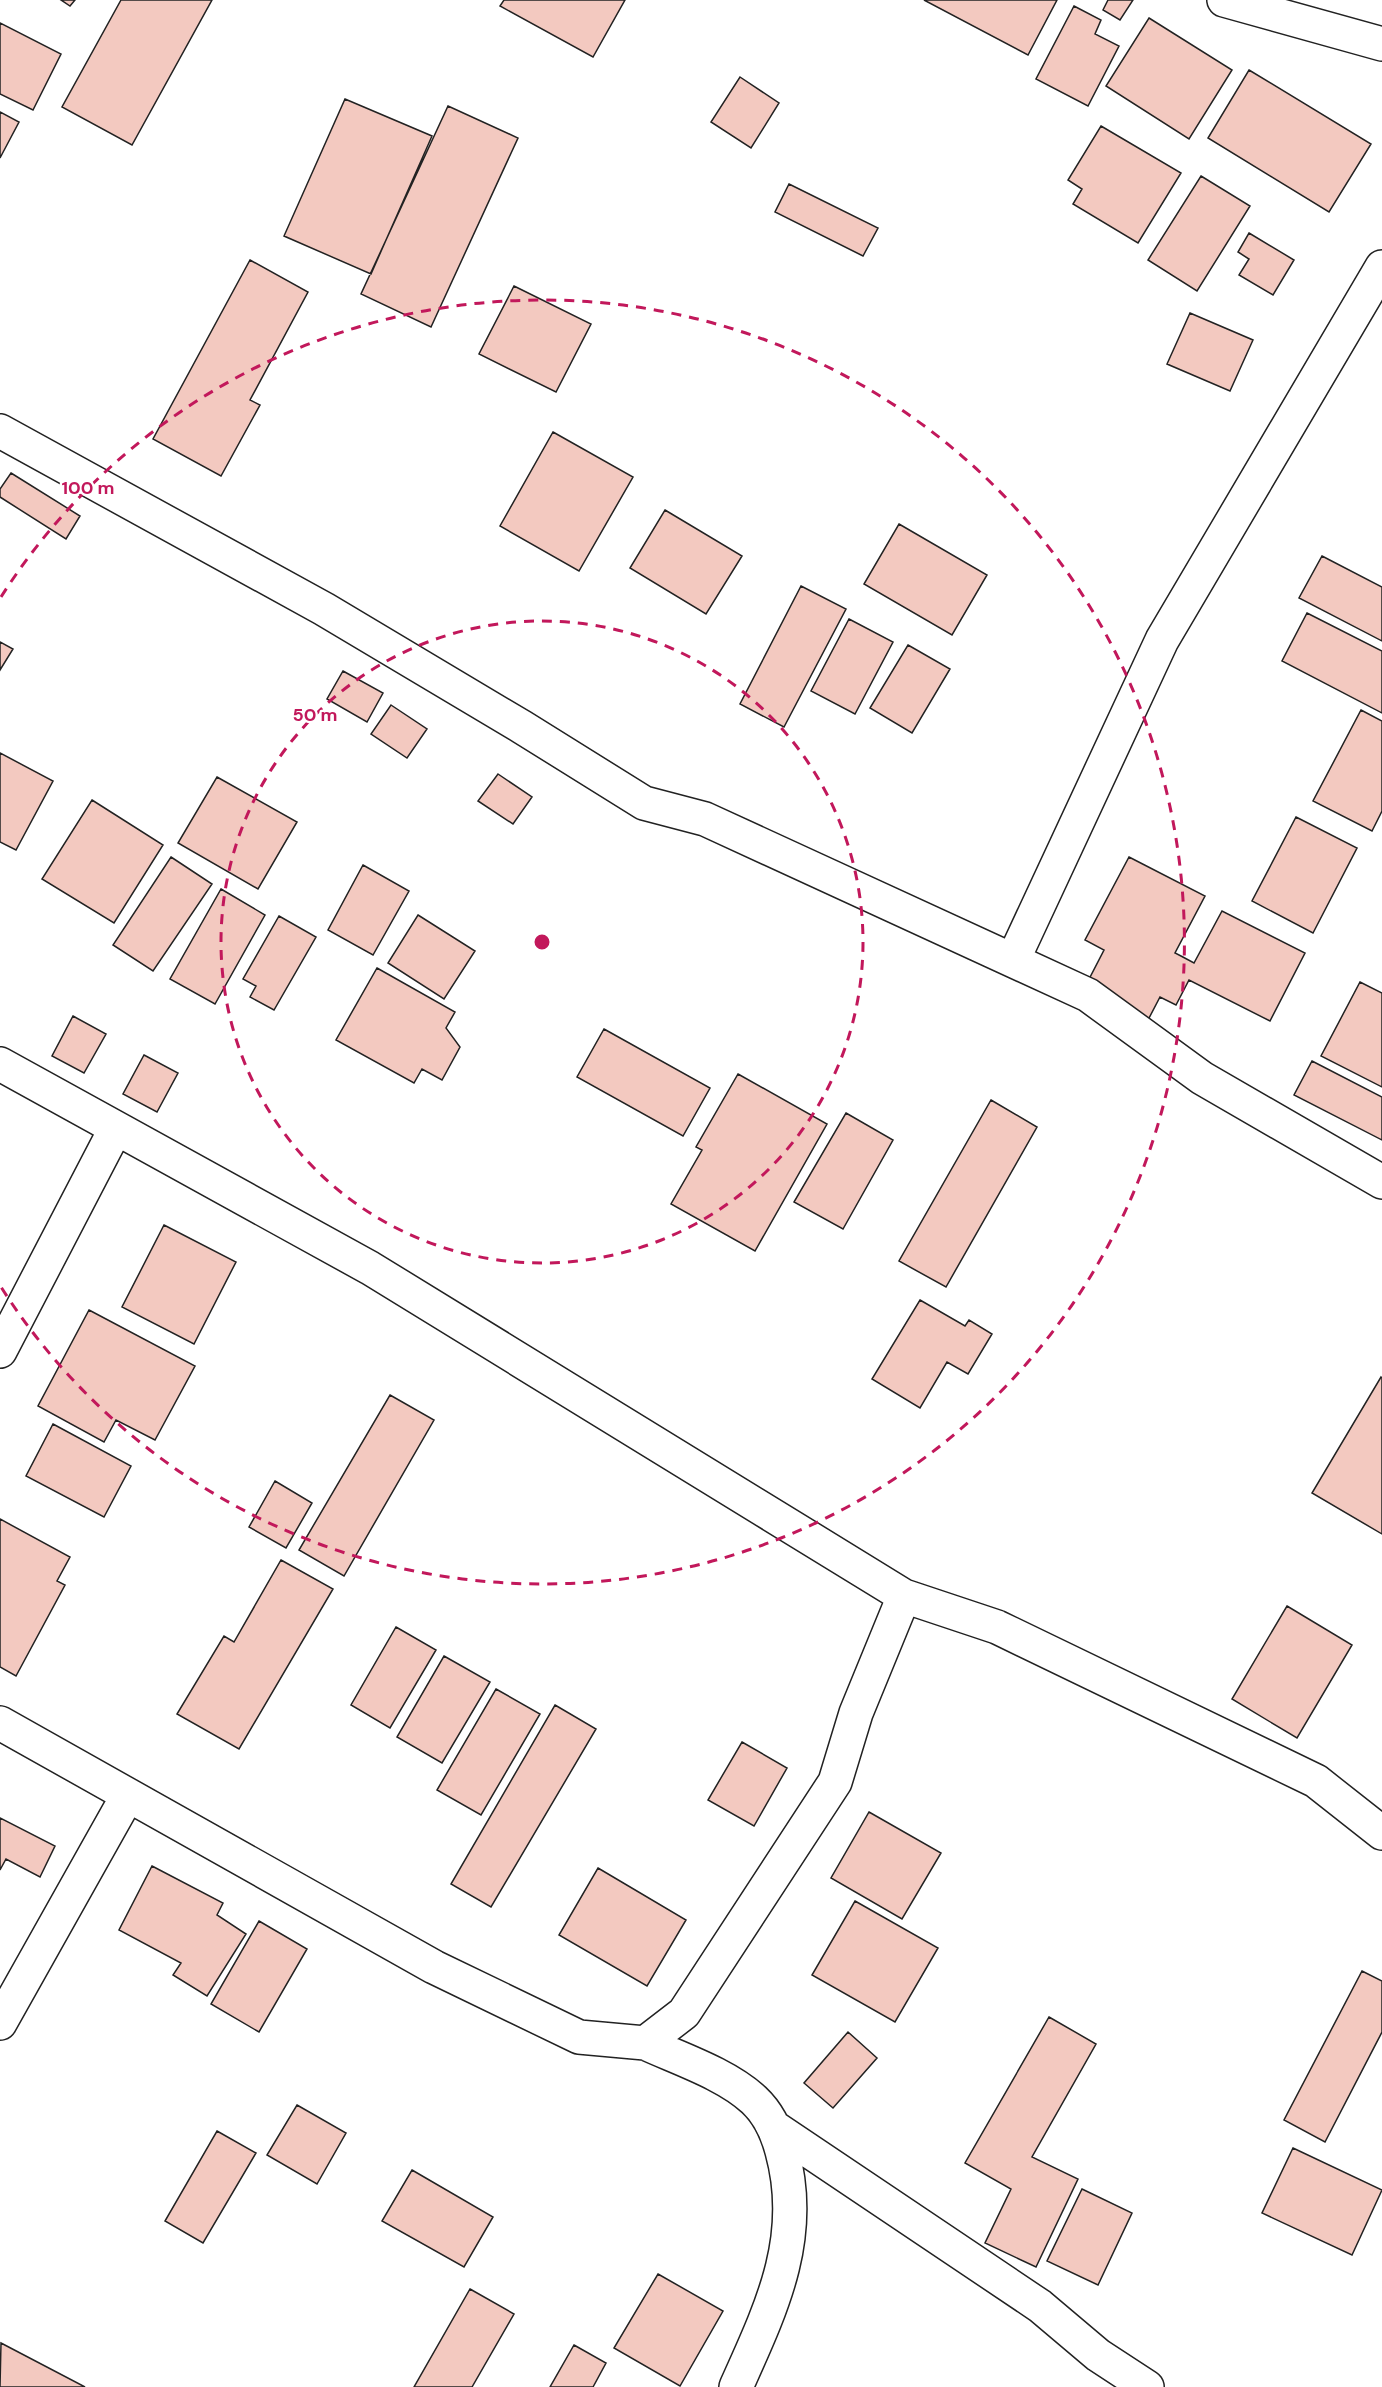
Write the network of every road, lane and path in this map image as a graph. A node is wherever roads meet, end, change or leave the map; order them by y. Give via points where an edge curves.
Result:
1 (1224, 0) edge
2 (1382, 44) edge
3 (1382, 267) edge
4 (0, 430) edge
5 (1013, 960) junction
6 (0, 1064) edge
7 (116, 1128) junction
8 (1382, 1182) edge
9 (0, 1351) edge
10 (904, 1596) junction
11 (0, 1723) edge
12 (128, 1795) junction
13 (1382, 1833) edge
14 (0, 2023) edge
15 (645, 2043) junction
16 (775, 2127) junction
17 (736, 2387) edge
18 (1147, 2387) edge

1 - 2 street
3 - 5 street via 1162,640
4 - 5 street via 324,609 644,803 705,819
5 - 8 street via 1088,995 1202,1078
6 - 7 street
7 - 9 street
7 - 10 street via 370,1268
10 - 13 street via 997,1627 1316,1781
10 - 15 street via 856,1713 835,1782 684,2013
11 - 12 street
12 - 14 street
12 - 15 street via 434,1967 579,2037
15 - 16 street via 732,2084 755,2101
16 - 17 street via 788,2173 791,2228 780,2282
16 - 18 street via 1040,2306 1098,2355

